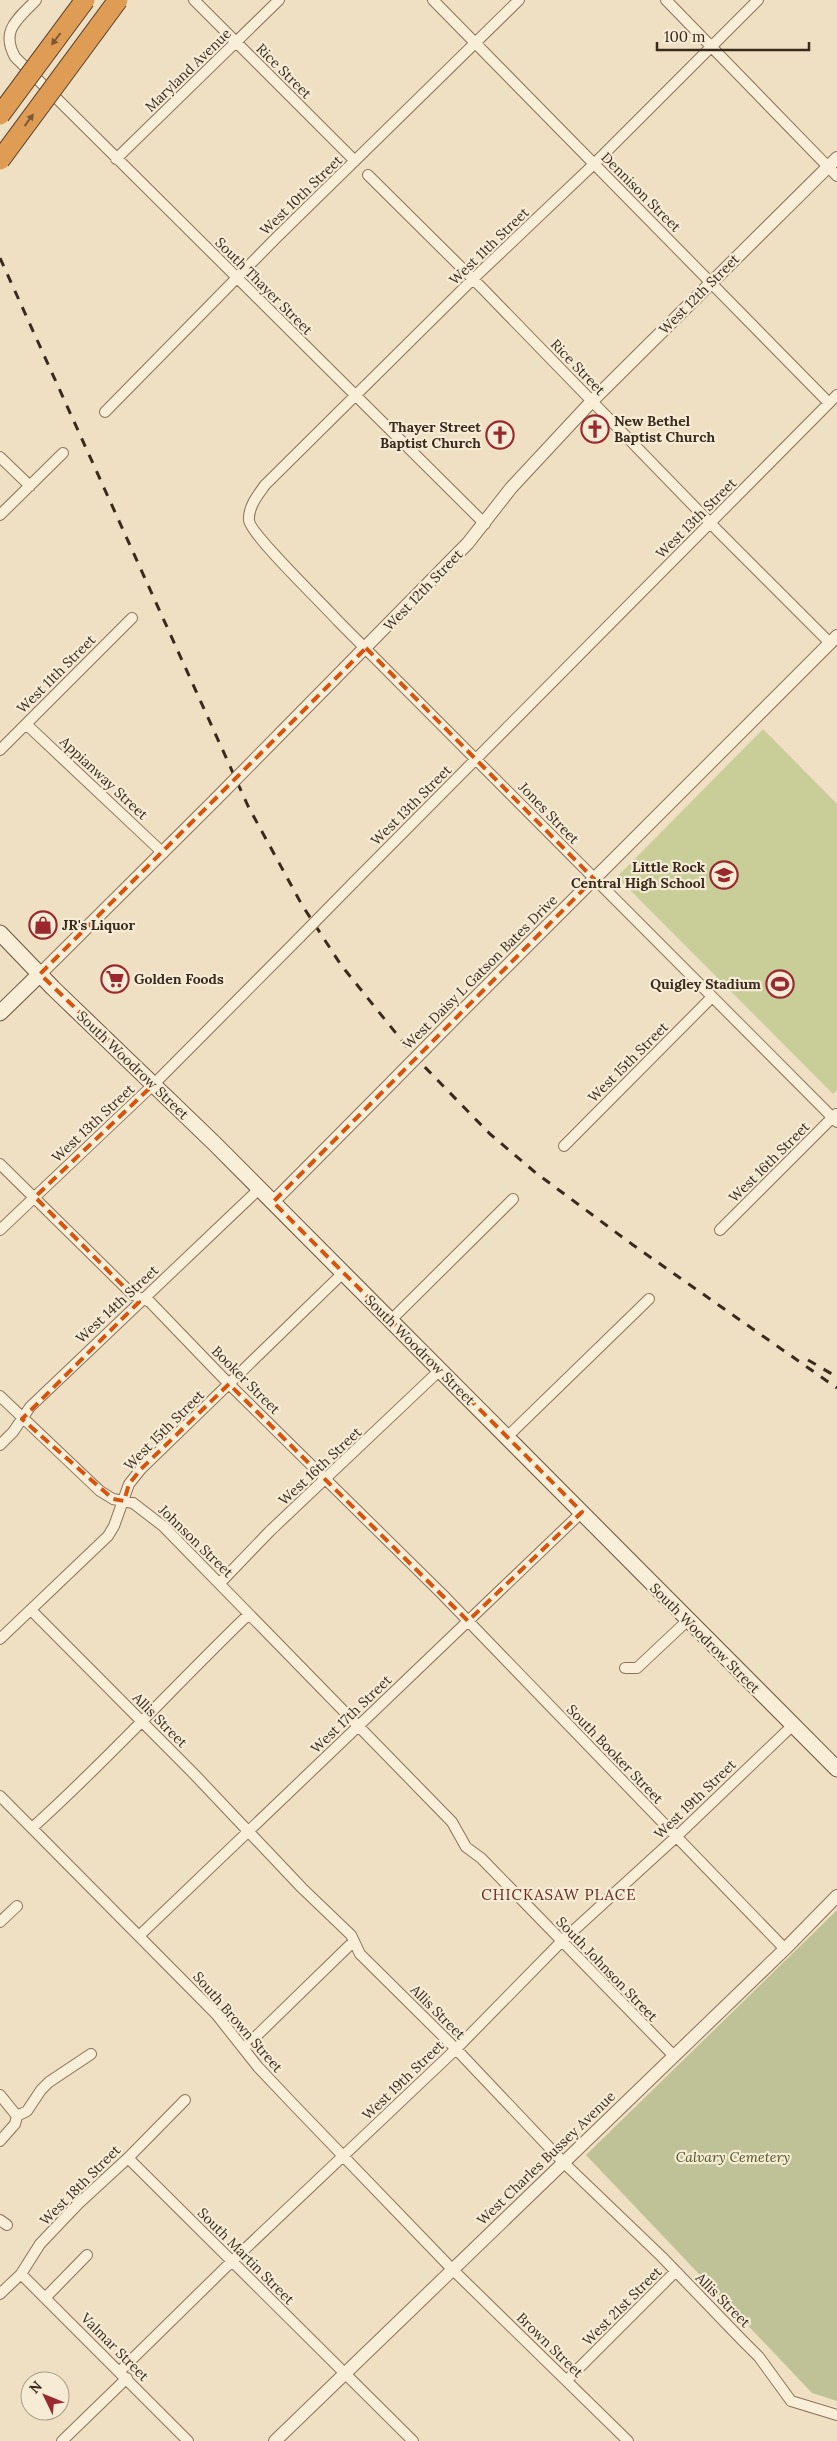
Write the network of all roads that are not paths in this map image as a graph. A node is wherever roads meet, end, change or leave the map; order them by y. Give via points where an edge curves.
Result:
1 (36, 0) edge
2 (85, 0) edge
3 (118, 0) edge
4 (194, 0) edge
5 (280, 0) edge
6 (433, 0) edge
7 (520, 0) edge
8 (666, 0) edge
9 (758, 0) edge
10 (235, 43) junction
11 (475, 44) junction
12 (711, 46) junction
13 (0, 115) edge
14 (116, 159) junction
15 (0, 160) edge
16 (355, 162) junction
17 (594, 164) junction
18 (834, 167) edge
19 (368, 175) dead end
20 (237, 278) junction
21 (473, 279) junction
22 (710, 284) junction
23 (837, 395) edge
24 (357, 396) junction
25 (592, 401) junction
26 (829, 404) junction
27 (104, 412) dead end
28 (63, 453) dead end
29 (0, 457) edge
30 (30, 486) junction
31 (0, 515) edge
32 (248, 518) joint
33 (710, 523) junction
34 (485, 524) junction
35 (132, 618) dead end
36 (834, 640) edge
37 (366, 648) junction
38 (26, 724) junction
39 (0, 750) edge
40 (477, 759) junction
41 (163, 853) junction
42 (594, 879) junction
43 (0, 933) edge
44 (40, 974) junction
45 (712, 997) junction
46 (0, 1013) edge
47 (154, 1084) junction
48 (836, 1118) edge
49 (564, 1146) dead end
50 (0, 1164) edge
51 (259, 1189) junction
52 (35, 1197) junction
53 (513, 1199) dead end
54 (273, 1202) junction
55 (0, 1230) edge
56 (720, 1230) dead end
57 (343, 1273) junction
58 (142, 1299) junction
59 (649, 1299) dead end
60 (391, 1320) junction
61 (440, 1370) junction
62 (228, 1384) junction
63 (0, 1396) edge
64 (22, 1419) junction
65 (507, 1437) junction
66 (0, 1445) edge
67 (326, 1478) junction
68 (124, 1501) junction
69 (582, 1512) junction
70 (220, 1583) junction
71 (31, 1610) junction
72 (249, 1614) junction
73 (468, 1621) junction
74 (687, 1621) junction
75 (0, 1623) edge
76 (8, 1632) junction
77 (0, 1639) edge
78 (625, 1668) dead end
79 (141, 1721) junction
80 (792, 1726) junction
81 (358, 1727) junction
82 (837, 1769) edge
83 (0, 1796) edge
84 (32, 1828) junction
85 (247, 1832) junction
86 (676, 1837) junction
87 (837, 1896) edge
88 (17, 1906) dead end
89 (0, 1922) edge
90 (140, 1936) junction
91 (354, 1940) junction
92 (562, 1942) junction
93 (785, 1949) junction
94 (244, 2048) junction
95 (456, 2049) junction
96 (91, 2054) dead end
97 (673, 2056) junction
98 (0, 2095) edge
99 (185, 2100) dead end
100 (17, 2116) junction
101 (0, 2141) edge
102 (344, 2156) junction
103 (128, 2158) junction
104 (564, 2163) junction
105 (87, 2255) dead end
106 (231, 2262) junction
107 (452, 2269) junction
108 (675, 2272) junction
109 (21, 2274) junction
110 (0, 2294) edge
111 (45, 2298) junction
112 (345, 2373) junction
113 (124, 2375) junction
114 (567, 2380) junction
115 (837, 2415) edge
116 (62, 2441) edge
117 (188, 2441) edge
118 (275, 2441) edge
119 (413, 2441) edge
120 (628, 2441) edge

1 - 14 street, South Thayer Street via 12,25 6,42 15,58
2 -> 13 highway, bridge
15 -> 3 highway, bridge
4 - 10 street, Rice Street
5 - 10 street, Maryland Avenue
6 - 11 street, Dennison Street
7 - 11 street, West 10th Street
8 - 12 street
9 - 12 street, West 11th Street
10 - 14 street, Maryland Avenue
10 - 16 street, Rice Street
11 - 16 street, West 10th Street
11 - 17 street, Dennison Street
12 - 17 street, West 11th Street
12 - 18 street
14 - 20 street, South Thayer Street
16 - 20 street, West 10th Street
17 - 21 street, West 11th Street
17 - 22 street, Dennison Street via 656,224
18 - 22 street, West 12th Street
19 - 21 street, Rice Street
20 - 24 street, South Thayer Street
20 - 27 street, West 10th Street
21 - 24 street, West 11th Street
21 - 25 street, Rice Street
22 - 25 street, West 12th Street
22 - 26 street, Dennison Street
23 - 26 street, West 13th Street
24 - 32 street, West 11th Street via 265,485 253,502
24 - 34 street, South Thayer Street
25 - 33 street, Rice Street
25 - 34 street, West 12th Street via 538,458
26 - 33 street, West 13th Street
28 - 30 street
29 - 30 street
30 - 31 street
32 - 37 street, Jones Street via 263,543
33 - 36 street, Rice Street
33 - 40 street, West 13th Street
34 - 37 street, West 12th Street
35 - 38 street, West 11th Street
36 - 42 street, West Daisy L Gatson Bates Drive
37 - 40 street, Jones Street
37 - 41 street, West 12th Street, bridge
38 - 39 street, West 11th Street
38 - 41 street, Appianway Street
40 - 42 street, Jones Street
40 - 47 street, West 13th Street, bridge
41 - 44 street, West 12th Street
42 - 45 street, Jones Street
42 - 54 street, West Daisy L Gatson Bates Drive, bridge
43 - 44 main road, South Woodrow Street
44 - 46 main road, West 12th Street
44 - 47 main road, South Woodrow Street
45 - 48 street, Jones Street
45 - 49 street, West 15th Street
47 - 51 main road, South Woodrow Street
47 - 52 street, West 13th Street
48 - 56 street, West 16th Street
50 - 52 street, Booker Street
51 - 54 main road, South Woodrow Street
51 - 58 street, West 14th Street
52 - 55 street, West 13th Street
52 - 58 street, Booker Street via 133,1295
53 - 60 street
54 - 57 main road, South Woodrow Street
57 - 60 main road, South Woodrow Street
57 - 62 street, West 15th Street
58 - 62 street, Booker Street via 150,1302
58 - 64 street, West 14th Street via 30,1407
59 - 65 street
60 - 61 main road, South Woodrow Street
61 - 65 main road, South Woodrow Street
61 - 67 street, West 16th Street
62 - 67 street, Booker Street
62 - 68 street, West 15th Street via 141,1469 129,1484
63 - 64 street, Johnson Street
64 - 66 street, West 14th Street
64 - 68 street, Johnson Street via 100,1491
65 - 69 main road, South Woodrow Street
67 - 70 street, West 16th Street
67 - 73 street, Booker Street
68 - 70 street, Johnson Street via 133,1503 150,1515
68 - 71 street, West 15th Street via 108,1536
69 - 73 street, West 17th Street
69 - 74 main road, South Woodrow Street
70 - 72 street, Johnson Street
71 - 76 street, West 15th Street
71 - 79 street, Allis Street
72 - 79 street
72 - 81 street, Johnson Street
73 - 81 street, West 17th Street
73 - 86 street, South Booker Street
74 - 78 street via 637,1668
74 - 80 main road, South Woodrow Street
75 - 76 street
76 - 77 street, West 15th Street
79 - 84 street via 80,1785
79 - 85 street, Allis Street
80 - 82 main road, South Woodrow Street
80 - 86 street, West 19th Street
81 - 85 street, West 17th Street
81 - 92 street, South Johnson Street via 452,1822 466,1846
83 - 84 street, South Brown Street
84 - 90 street, South Brown Street
85 - 90 street, West 17th Street
85 - 91 street, Allis Street
86 - 92 street, West 19th Street
86 - 93 street, South Booker Street
87 - 93 street, West Charles Bussey Avenue
88 - 89 street
90 - 94 street, South Brown Street via 216,2014
91 - 94 street
91 - 95 street, Allis Street via 360,1954
92 - 95 street, West 19th Street
92 - 97 street, South Johnson Street
93 - 97 street, West Charles Bussey Avenue
94 - 102 street, South Brown Street via 292,2104
95 - 102 street, West 19th Street
95 - 104 street, Allis Street
96 - 100 street via 49,2082 27,2111
97 - 104 street, West Charles Bussey Avenue
98 - 100 street
99 - 103 street, West 18th Street
100 - 101 street
102 - 106 street, West 19th Street
102 - 107 street, South Brown Street
103 - 106 street, South Martin Street
103 - 109 street, West 18th Street via 40,2244
104 - 107 street, West Charles Bussey Avenue
104 - 108 street, Allis Street
105 - 111 street
106 - 112 street, South Martin Street
106 - 113 street, West 19th Street
107 - 112 street, West Charles Bussey Avenue
107 - 114 street, Brown Street
108 - 114 street, West 21st Street
108 - 115 street, Allis Street via 759,2357 791,2401
109 - 110 street, West 18th Street
109 - 111 street, Valmar Street
111 - 113 street, Valmar Street
112 - 118 street, West Charles Bussey Avenue
112 - 119 street, South Martin Street
113 - 116 street, West 19th Street
113 - 117 street, Valmar Street
114 - 120 street, Brown Street

